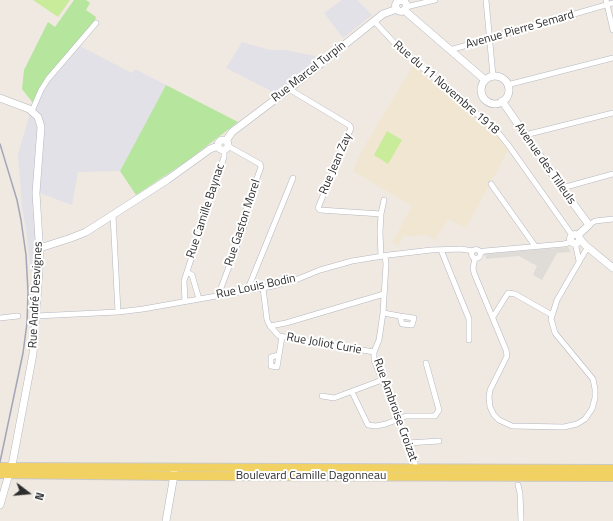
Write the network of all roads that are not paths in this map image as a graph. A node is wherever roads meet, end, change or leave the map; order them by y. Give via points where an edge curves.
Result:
1 (435, 0) edge
2 (486, 0) edge
3 (606, 3) edge
4 (401, 4) edge
5 (613, 4) edge
6 (374, 21) junction
7 (96, 23) dead end
8 (613, 30) edge
9 (489, 38) junction
10 (450, 50) junction
11 (613, 58) edge
12 (493, 76) junction
13 (485, 80) junction
14 (507, 85) junction
15 (289, 89) junction
16 (0, 98) edge
17 (502, 101) junction
18 (32, 111) junction
19 (613, 112) edge
20 (525, 135) junction
21 (224, 146) junction
22 (613, 174) edge
23 (292, 178) dead end
24 (491, 184) dead end
25 (562, 188) junction
26 (384, 200) dead end
27 (381, 214) junction
28 (113, 215) junction
29 (613, 219) edge
30 (589, 225) junction
31 (575, 240) junction
32 (535, 246) junction
33 (40, 248) junction
34 (440, 250) junction
35 (586, 250) junction
36 (473, 252) junction
37 (481, 252) junction
38 (594, 253) junction
39 (383, 256) junction
40 (475, 258) junction
41 (579, 261) junction
42 (613, 268) edge
43 (187, 272) junction
44 (263, 288) junction
45 (247, 291) junction
46 (221, 294) junction
47 (384, 294) junction
48 (199, 298) junction
49 (186, 301) junction
50 (118, 312) junction
51 (383, 313) junction
52 (552, 314) junction
53 (18, 316) dead end
54 (36, 316) junction
55 (400, 316) dead end
56 (493, 317) junction
57 (0, 318) edge
58 (270, 326) junction
59 (282, 337) junction
60 (470, 340) dead end
61 (374, 352) junction
62 (279, 354) dead end
63 (426, 364) dead end
64 (382, 380) junction
65 (352, 392) junction
66 (322, 396) dead end
67 (398, 419) junction
68 (439, 441) dead end
69 (408, 443) junction
70 (416, 469) junction
71 (613, 469) edge
72 (5, 470) edge
73 (174, 472) junction
74 (613, 477) edge
75 (518, 486) dead end
76 (0, 505) edge
77 (166, 521) edge
78 (521, 521) edge

1 - 4 street
2 - 9 street
3 - 5 street, Avenue Pierre Semard
3 - 8 street
3 - 9 street, Avenue Pierre Semard
4 - 6 street, Rue Marcel Turpin
4 - 10 street
6 - 15 street, Rue Marcel Turpin
6 - 31 street, Rue du 11 Novembre 1918 via 399,48 497,131
7 - 18 street via 48,79
9 - 10 street, Avenue Pierre Semard
9 - 12 street
10 - 13 street
11 - 14 street
12 - 13 street
12 - 14 street via 502,78
13 - 17 street via 481,92 486,100 494,104
14 - 17 street via 508,94
15 - 21 street, Rue Marcel Turpin via 232,132
15 - 27 street, Rue Jean Zay via 351,128 318,208
16 - 18 street
17 - 20 street, Avenue des Tilleuls
18 - 33 street, Rue André Desvignes via 38,117 41,127 36,193
19 - 20 street
20 - 25 street, Avenue des Tilleuls
21 - 28 street, Rue Marcel Turpin via 210,149
21 - 43 street, Rue Camille Baynac via 224,157
21 - 46 street, Rue Gaston Morel via 260,164 261,167
22 - 25 street
23 - 45 street
24 - 32 street
25 - 30 street, Avenue des Tilleuls
26 - 27 street
27 - 39 street
28 - 33 street, Rue Marcel Turpin via 86,232
28 - 50 street
29 - 30 street via 595,221
30 - 31 street
31 - 32 street via 564,244
31 - 35 street
31 - 38 street
31 - 41 street
32 - 37 street
33 - 54 street, Rue André Desvignes
34 - 36 street, Rue Louis Bodin via 460,249
34 - 39 street, Rue Louis Bodin
34 - 60 street via 469,319
35 - 38 street
35 - 41 street
36 - 37 street via 478,249
36 - 40 street via 472,256
37 - 40 street via 480,256
38 - 42 street
39 - 44 street, Rue Louis Bodin via 352,261
39 - 47 street, Rue Ambroise Croizat via 386,264
40 - 56 street via 474,273
41 - 52 street
43 - 48 street, Rue Camille Baynac via 192,275
43 - 49 street, Rue Camille Baynac via 184,281
44 - 45 street, Rue Louis Bodin
44 - 58 street
45 - 46 street, Rue Louis Bodin
46 - 48 street, Rue Louis Bodin
47 - 51 street, Rue Ambroise Croizat
47 - 58 street
48 - 49 street, Rue Louis Bodin
49 - 50 street, Rue Louis Bodin
50 - 54 street, Rue Louis Bodin
51 - 55 street
51 - 61 street, Rue Ambroise Croizat via 379,340
52 - 56 street via 515,294 508,293
52 - 56 street via 551,319 556,333 593,379 595,389 592,409 585,419 564,427 512,426 494,415 488,397 507,356
53 - 57 street
54 - 72 street, Rue André Desvignes via 33,354
58 - 59 street, Rue Joliot Curie
59 - 61 street, Rue Joliot Curie
59 - 62 street
61 - 64 street, Rue Ambroise Croizat via 374,360
63 - 67 street via 439,410 435,416 406,416
64 - 65 street
64 - 67 street, Rue Ambroise Croizat
65 - 66 street via 334,398
65 - 67 street via 368,424 376,426
67 - 69 street, Rue Ambroise Croizat
68 - 69 street
69 - 70 street, Rue Ambroise Croizat
70 - 71 main road, Boulevard Camille Dagonneau
70 - 73 main road, Boulevard Camille Dagonneau
72 - 73 main road, Boulevard Camille Dagonneau
72 - 76 street, Rue André Desvignes
73 - 74 main road, Boulevard Camille Dagonneau
73 - 77 street
75 - 78 street

